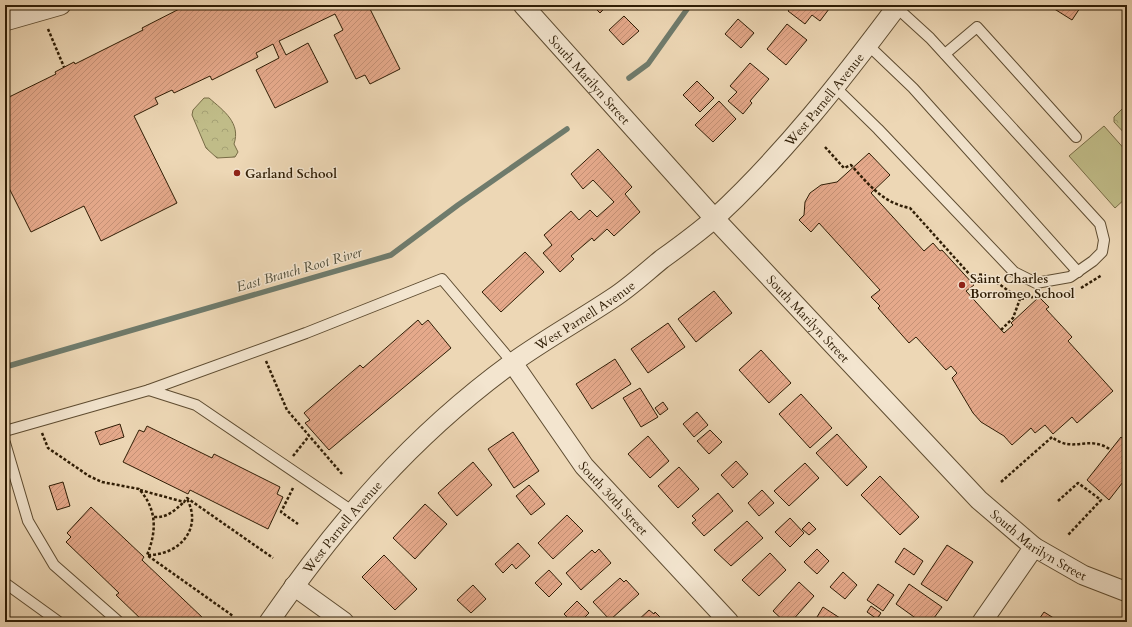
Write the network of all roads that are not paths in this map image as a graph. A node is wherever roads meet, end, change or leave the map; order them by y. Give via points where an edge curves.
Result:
1 (61, 5) edge
2 (523, 5) edge
3 (897, 6) edge
4 (5, 21) edge
5 (868, 45) junction
6 (945, 54) junction
7 (835, 87) junction
8 (1076, 136) dead end
9 (714, 218) junction
10 (1078, 272) junction
11 (512, 362) junction
12 (149, 390) junction
13 (5, 431) edge
14 (5, 443) edge
15 (352, 511) junction
16 (1034, 547) junction
17 (5, 583) edge
18 (294, 586) junction
19 (1127, 592) edge
20 (59, 622) edge
21 (119, 622) edge
22 (269, 622) edge
23 (344, 622) edge
24 (729, 622) edge
25 (982, 622) edge

1 - 4 street
2 - 9 street, South Marilyn Street
3 - 5 street, West Parnell Avenue
3 - 6 lane
5 - 7 street, West Parnell Avenue
5 - 10 lane via 912,88
6 - 8 lane via 977,27
6 - 10 lane via 1100,224 1104,240 1102,252
7 - 9 street, West Parnell Avenue via 781,151
7 - 10 lane via 1014,272 1036,283 1070,277
9 - 11 street, West Parnell Avenue via 616,296
9 - 16 street, South Marilyn Street via 979,500
11 - 12 lane via 442,279
11 - 15 street, West Parnell Avenue via 450,410 396,462
11 - 24 street, South 30th Street via 584,466
12 - 13 lane
12 - 15 lane via 196,404
14 - 21 lane via 28,521 54,565
15 - 18 street, West Parnell Avenue
16 - 19 street, South Marilyn Street via 1083,575
16 - 25 street
17 - 20 lane
18 - 22 street, West Parnell Avenue
18 - 23 street

